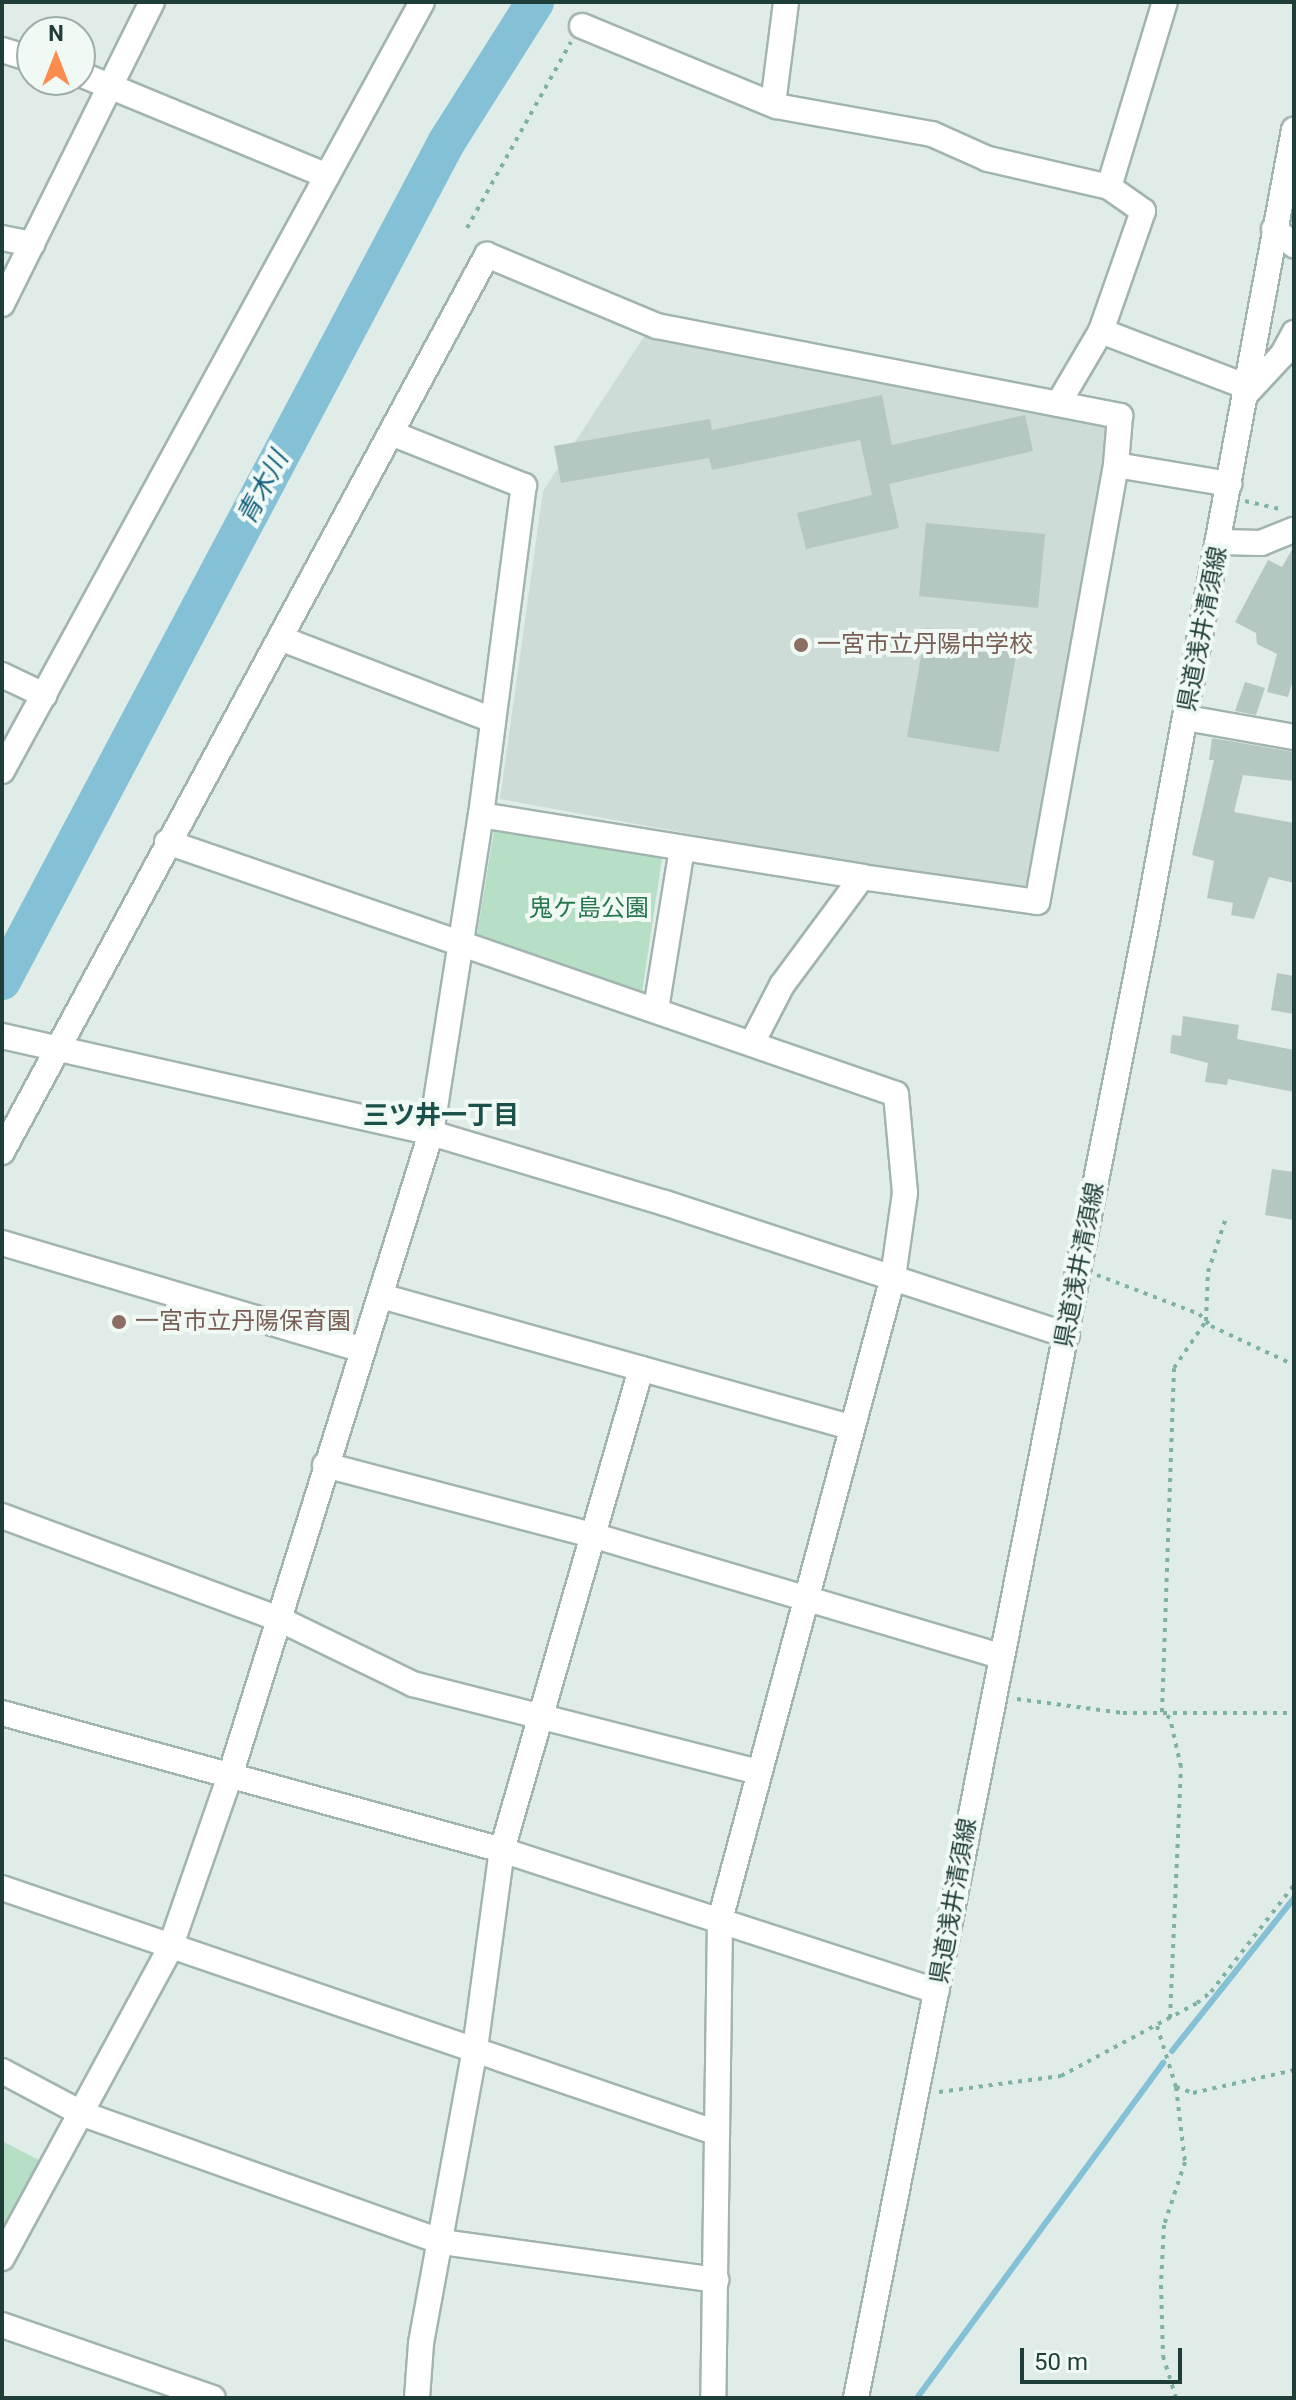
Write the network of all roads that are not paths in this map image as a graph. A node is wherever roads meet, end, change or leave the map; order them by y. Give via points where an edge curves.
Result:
1 (152, 2) edge
2 (422, 2) edge
3 (786, 2) edge
4 (1165, 2) edge
5 (582, 26) road end
6 (96, 78) edge
7 (112, 83) junction
8 (773, 104) junction
9 (1294, 130) edge
10 (327, 176) junction
11 (1109, 187) junction
12 (1274, 229) junction
13 (2, 238) edge
14 (32, 244) junction
15 (1294, 245) edge
16 (2, 304) edge
17 (1101, 331) junction
18 (1294, 333) edge
19 (1244, 391) junction
20 (1058, 404) junction
21 (391, 433) junction
22 (1116, 465) junction
23 (1228, 491) junction
24 (1294, 530) edge
25 (1221, 542) junction
26 (280, 638) junction
27 (2, 675) edge
28 (44, 695) junction
29 (1186, 718) junction
30 (492, 720) junction
31 (1294, 737) edge
32 (2, 771) edge
33 (481, 815) junction
34 (167, 842) junction
35 (682, 848) junction
36 (862, 877) junction
37 (461, 943) junction
38 (656, 1009) junction
39 (2, 1036) edge
40 (752, 1043) junction
41 (57, 1048) junction
42 (431, 1133) junction
43 (2, 1152) edge
44 (2, 1243) edge
45 (893, 1277) junction
46 (381, 1296) junction
47 (1067, 1335) junction
48 (361, 1349) junction
49 (641, 1369) junction
50 (850, 1427) junction
51 (325, 1465) junction
52 (2, 1516) edge
53 (595, 1536) junction
54 (803, 1596) junction
55 (277, 1618) junction
56 (999, 1656) junction
57 (2, 1713) edge
58 (543, 1713) junction
59 (757, 1772) junction
60 (230, 1776) junction
61 (502, 1850) junction
62 (2, 1888) edge
63 (720, 1920) junction
64 (170, 1948) junction
65 (937, 1991) junction
66 (475, 2049) junction
67 (2, 2071) edge
68 (83, 2114) junction
69 (717, 2133) junction
70 (442, 2242) junction
71 (2, 2258) edge
72 (716, 2280) junction
73 (2, 2325) edge
74 (213, 2398) edge
75 (417, 2398) edge
76 (713, 2398) edge
77 (856, 2398) edge

1 - 7 street
2 - 10 street
3 - 8 street
4 - 11 street
5 - 8 street
6 - 7 street
7 - 10 street
7 - 14 street
8 - 11 street via 932,134 988,159
9 - 12 street, 県道浅井清須線
10 - 28 street
11 - 17 street via 1143,211
12 - 15 street
12 - 19 street, 県道浅井清須線
13 - 14 street
14 - 16 street
17 - 19 street
17 - 20 street
18 - 19 street via 1283,354
19 - 23 street, 県道浅井清須線
20 - 21 street via 657,326 487,255
20 - 22 street via 1120,416
21 - 26 street
21 - 30 street via 524,486
22 - 23 street
22 - 36 street via 1037,902
23 - 25 street, 県道浅井清須線
24 - 25 street via 1261,543
25 - 29 street, 県道浅井清須線
26 - 30 street
26 - 34 street
27 - 28 street
28 - 32 street
29 - 31 street
29 - 47 street, 県道浅井清須線
30 - 33 street
33 - 35 street
33 - 37 street
34 - 37 street
34 - 41 street
35 - 36 street
35 - 38 street
36 - 40 street via 782,985
37 - 38 street
37 - 42 street
38 - 40 street
39 - 41 street
40 - 45 street via 896,1094 905,1193
41 - 42 street
41 - 43 street
42 - 45 street
42 - 46 street
44 - 48 street
45 - 47 street
45 - 50 street
46 - 48 street
46 - 49 street
47 - 56 street, 県道浅井清須線
48 - 51 street
49 - 50 street
49 - 53 street
50 - 54 street
51 - 53 street
51 - 55 street
52 - 55 street
53 - 54 street
53 - 58 street
54 - 56 street
54 - 59 street
55 - 58 street via 413,1684
55 - 60 street
56 - 65 street, 県道浅井清須線
57 - 60 street
58 - 59 street
58 - 61 street
59 - 63 street
60 - 61 street
60 - 64 street
61 - 63 street
61 - 66 street
62 - 64 street
63 - 65 street
63 - 69 street
64 - 66 street
64 - 68 street
65 - 77 street, 県道浅井清須線
66 - 69 street
66 - 70 street
67 - 68 street
68 - 70 street
68 - 71 street
69 - 72 street
70 - 72 street
70 - 75 street via 421,2343
72 - 76 street
73 - 74 street

